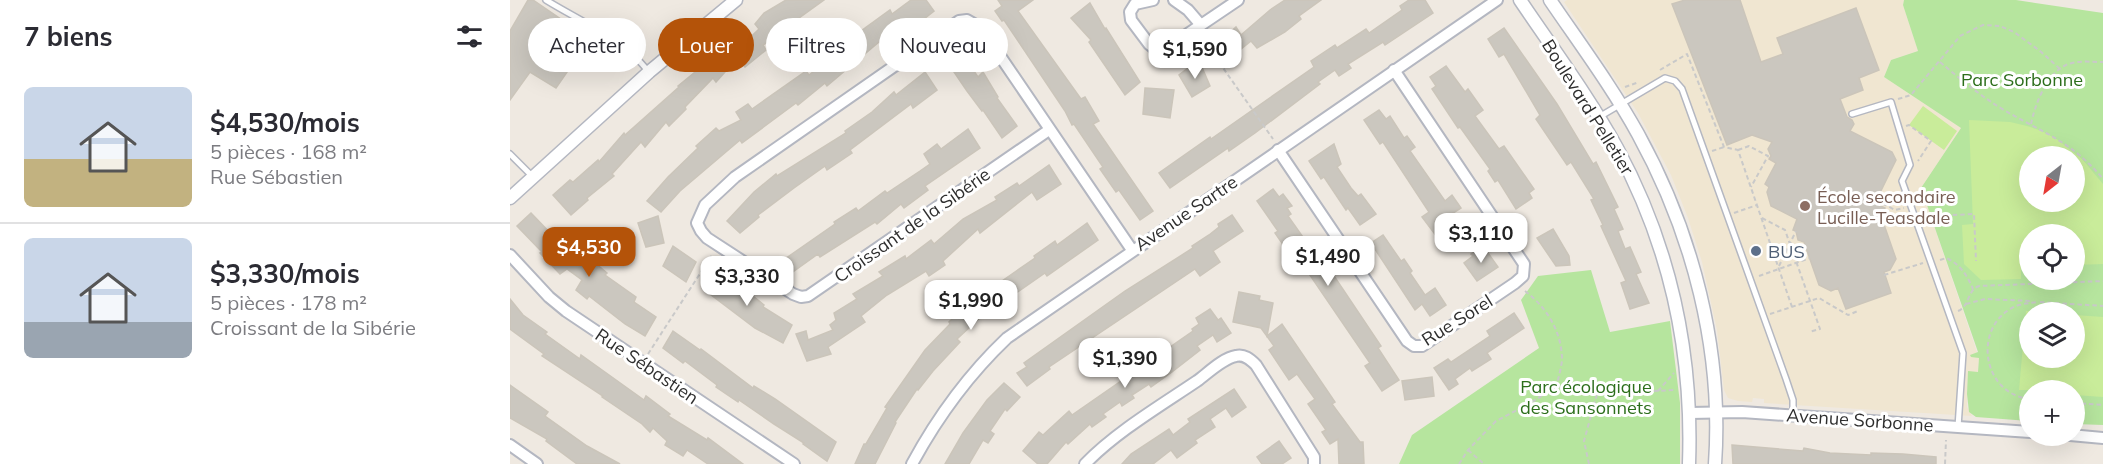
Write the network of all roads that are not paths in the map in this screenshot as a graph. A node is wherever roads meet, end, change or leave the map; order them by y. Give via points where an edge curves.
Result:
1 (546, 0) edge
2 (736, 0) edge
3 (1153, 0) edge
4 (1174, 0) edge
5 (1238, 0) edge
6 (1497, 0) edge
7 (1520, 0) edge
8 (1550, 0) edge
9 (1197, 26) junction
10 (1394, 70) junction
11 (649, 72) junction
12 (1620, 103) junction
13 (1852, 114) dead end
14 (1599, 117) junction
15 (1049, 130) junction
16 (1278, 150) junction
17 (510, 154) edge
18 (533, 177) junction
19 (510, 198) edge
20 (1132, 250) junction
21 (510, 255) edge
22 (1716, 412) junction
23 (1690, 413) junction
24 (1793, 415) junction
25 (1958, 427) junction
26 (2019, 431) edge
27 (2085, 436) edge
28 (2103, 438) edge
29 (510, 445) edge
30 (537, 464) edge
31 (794, 464) edge
32 (912, 464) edge
33 (1085, 464) edge
34 (1314, 464) edge
35 (1689, 464) edge
36 (1715, 464) edge

1 - 11 lane via 616,43
2 - 11 street
3 - 9 street via 1135,4 1130,12 1131,20 1154,48 1169,48
4 - 9 street via 1188,10
5 - 9 street
6 - 10 street, Avenue Sartre
7 - 14 street, Boulevard Pelletier
8 - 12 street, Boulevard Pelletier
10 - 16 street, Avenue Sartre
10 - 16 street, Rue Sorel via 1524,264 1523,276 1515,283 1422,346 1414,346
11 - 18 street
12 - 14 lane
12 - 22 street, Boulevard Pelletier via 1660,177 1683,236 1706,322
12 - 24 lane via 1659,80 1670,78 1682,89 1791,395
13 - 25 lane via 1891,102 1910,165 1902,181 1963,353
14 - 23 street, Boulevard Pelletier via 1636,184 1664,258 1683,342
15 - 15 street, Croissant de la Sibérie via 981,28 967,20 959,21 735,177 705,205 698,223 700,231 793,294 808,296
15 - 20 street, Croissant de la Sibérie
16 - 20 street, Avenue Sartre
17 - 18 lane
18 - 19 street
20 - 32 street, Avenue Sartre via 1007,338 983,361 945,407
21 - 31 street, Rue Sébastien via 549,297
22 - 23 street, Avenue Sorbonne
22 - 24 street, Avenue Sorbonne
22 - 36 street, Boulevard Pelletier
23 - 35 street, Boulevard Pelletier
24 - 25 street, Avenue Sorbonne
25 - 26 street, Avenue Sorbonne
27 - 28 street
29 - 30 street
33 - 34 street via 1102,448 1238,355 1256,365 1314,457

